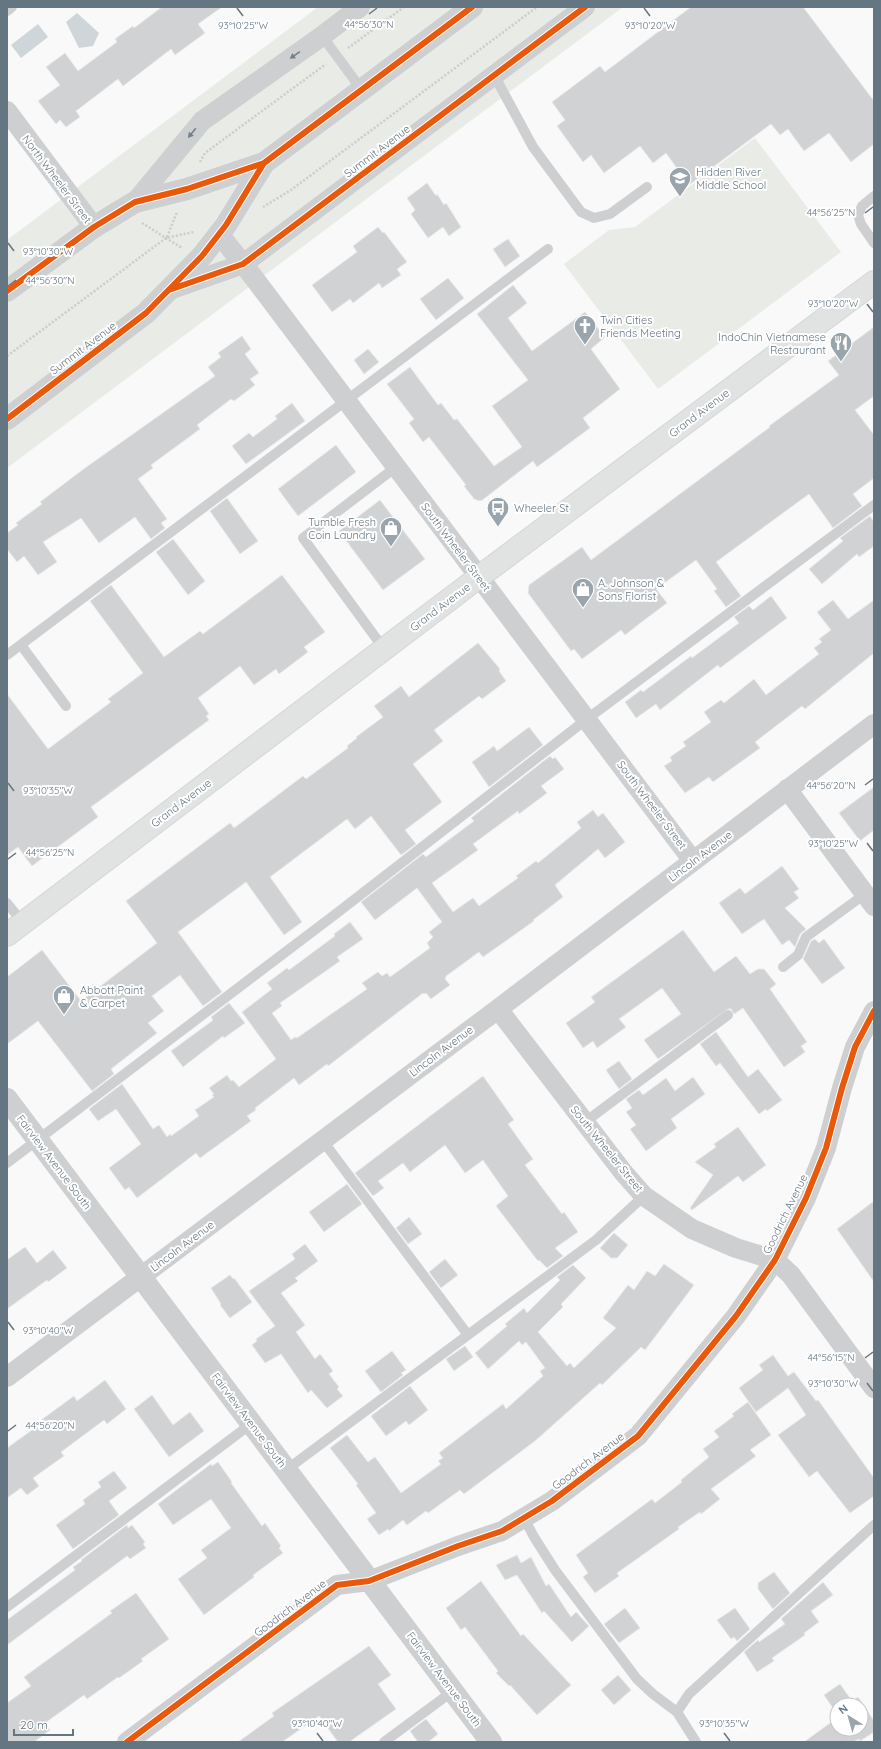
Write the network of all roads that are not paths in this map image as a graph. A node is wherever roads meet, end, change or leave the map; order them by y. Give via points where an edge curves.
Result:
1 (12, 7) edge
2 (360, 7) edge
3 (472, 7) edge
4 (585, 7) edge
5 (7, 11) edge
6 (322, 36) junction
7 (494, 75) junction
8 (362, 90) junction
9 (7, 111) edge
10 (264, 163) junction
11 (647, 187) dead end
12 (874, 196) edge
13 (135, 202) junction
14 (94, 227) junction
15 (222, 230) junction
16 (874, 243) edge
17 (548, 249) dead end
18 (243, 264) junction
19 (874, 282) edge
20 (169, 290) junction
21 (7, 291) edge
22 (345, 401) junction
23 (7, 419) edge
24 (396, 467) junction
25 (874, 505) edge
26 (479, 577) junction
27 (21, 644) junction
28 (384, 649) junction
29 (7, 655) edge
30 (66, 706) dead end
31 (587, 719) junction
32 (874, 724) edge
33 (787, 789) junction
34 (693, 861) junction
35 (870, 900) edge
36 (7, 903) edge
37 (15, 929) edge
38 (783, 967) dead end
39 (498, 1009) junction
40 (874, 1011) edge
41 (728, 1016) dead end
42 (7, 1099) edge
43 (584, 1122) junction
44 (38, 1140) junction
45 (323, 1141) junction
46 (7, 1163) edge
47 (644, 1196) junction
48 (774, 1260) junction
49 (141, 1277) junction
50 (468, 1335) junction
51 (7, 1377) edge
52 (874, 1388) edge
53 (252, 1424) junction
54 (286, 1470) junction
55 (524, 1518) junction
56 (874, 1525) edge
57 (369, 1581) junction
58 (7, 1607) edge
59 (453, 1691) junction
60 (677, 1712) junction
61 (127, 1742) edge
62 (384, 1742) edge
63 (491, 1742) edge
64 (696, 1742) edge

1 - 5 lane
2 - 6 street, Summit Avenue
3 - 8 street, Summit Avenue
4 - 7 street, Summit Avenue
6 - 8 lane
6 -> 13 street, Summit Avenue via 202,121
7 - 11 lane via 533,147 581,212 594,218 610,214
7 - 18 street, Summit Avenue
8 - 10 street, Summit Avenue
9 - 14 street, North Wheeler Street
10 - 13 street, Summit Avenue via 187,189
10 - 15 street, Summit Avenue
12 - 16 lane via 862,206 858,215
13 - 14 street, Summit Avenue
14 - 21 street, Summit Avenue
15 - 18 street, South Wheeler Street
15 - 20 street, Summit Avenue via 202,256
17 - 22 lane
18 - 20 street, Summit Avenue
18 - 22 street, South Wheeler Street
19 - 26 main road, Grand Avenue
20 - 23 street, Summit Avenue via 146,312
22 - 24 street, South Wheeler Street
22 - 27 lane
24 - 26 street, South Wheeler Street
24 - 28 lane via 303,538
25 - 31 lane
26 - 28 main road, Grand Avenue
26 - 31 street, South Wheeler Street
27 - 29 lane
27 - 30 lane
28 - 37 main road, Grand Avenue
31 - 34 street, South Wheeler Street
31 - 44 lane
32 - 33 street, Lincoln Avenue
33 - 34 street, Lincoln Avenue
33 - 35 street
34 - 39 street, Lincoln Avenue
35 - 38 lane via 806,937 798,955
36 - 37 lane
39 - 43 street, South Wheeler Street
39 - 45 street, Lincoln Avenue
40 - 48 street, Goodrich Avenue via 855,1047 823,1155 806,1198
41 - 43 lane
42 - 44 street, Fairview Avenue South
43 - 47 street, South Wheeler Street
44 - 46 lane
44 - 49 street, Fairview Avenue South
45 - 49 street, Lincoln Avenue
45 - 50 lane
47 - 48 street, South Wheeler Street via 692,1229 736,1248
47 - 50 lane via 596,1240
48 - 52 street, South Wheeler Street via 791,1275
48 - 55 street, Goodrich Avenue via 736,1316 638,1436 552,1501
49 - 51 street, Lincoln Avenue
49 - 53 street, Fairview Avenue South
50 - 54 lane
53 - 54 street, Fairview Avenue South
53 - 58 lane
54 - 57 street, Fairview Avenue South
55 - 57 street, Goodrich Avenue via 502,1531
55 - 60 lane via 555,1570 637,1679 652,1694
56 - 60 lane via 689,1694
57 - 59 street, Fairview Avenue South
57 - 61 street, Goodrich Avenue via 337,1585
59 - 62 lane
59 - 63 street, Fairview Avenue South
60 - 64 lane

